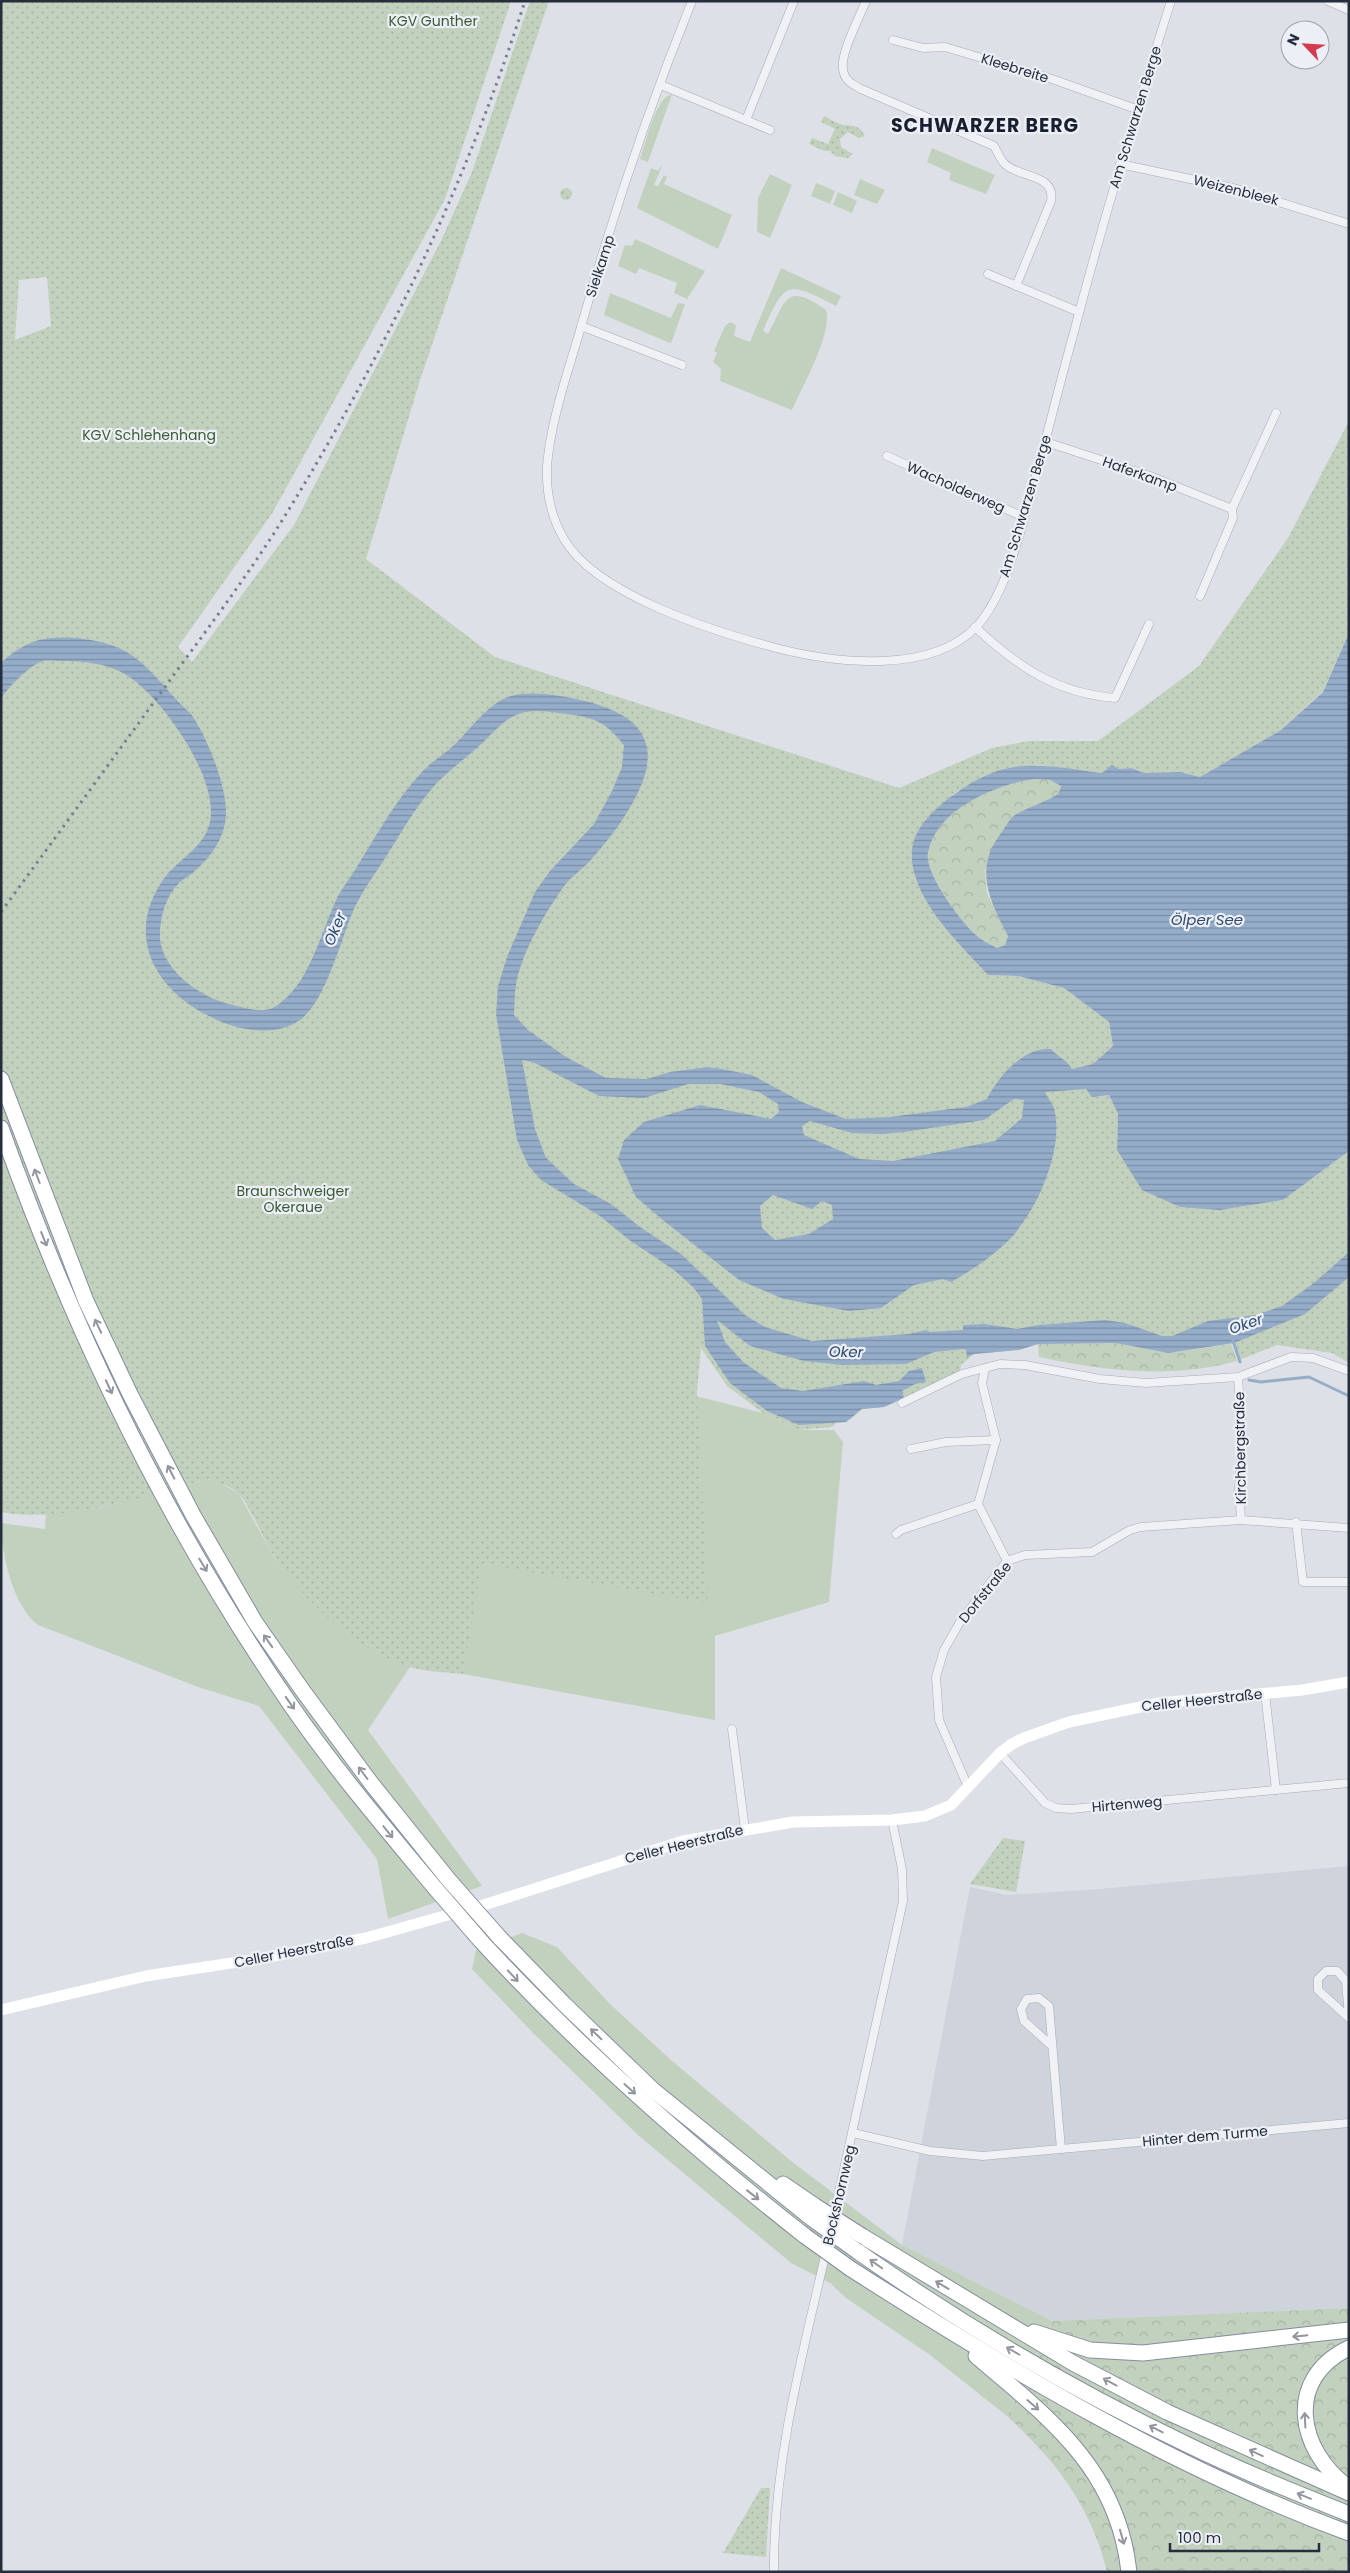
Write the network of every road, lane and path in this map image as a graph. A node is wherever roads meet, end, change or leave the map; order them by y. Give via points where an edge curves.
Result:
1 (692, 1) edge
2 (794, 1) edge
3 (866, 1) edge
4 (1171, 1) edge
5 (1328, 1) edge
6 (1349, 10) edge
7 (892, 40) dead end
8 (661, 84) junction
9 (1136, 109) junction
10 (746, 120) junction
11 (770, 130) dead end
12 (1120, 164) junction
13 (1349, 224) edge
14 (988, 274) dead end
15 (1016, 286) junction
16 (1079, 312) junction
17 (582, 326) junction
18 (682, 365) dead end
19 (1276, 413) dead end
20 (1046, 442) junction
21 (887, 456) dead end
22 (1232, 509) junction
23 (1024, 517) junction
24 (563, 537) joint
25 (1200, 596) dead end
26 (1149, 624) dead end
27 (975, 627) junction
28 (1, 1080) edge
29 (1, 1128) edge
30 (985, 1369) junction
31 (1349, 1371) edge
32 (1238, 1377) junction
33 (902, 1403) dead end
34 (996, 1440) junction
35 (910, 1449) dead end
36 (978, 1504) junction
37 (1241, 1520) junction
38 (1296, 1522) junction
39 (1349, 1528) edge
40 (896, 1534) dead end
41 (1007, 1561) junction
42 (1349, 1582) edge
43 (1349, 1682) edge
44 (1265, 1693) junction
45 (732, 1729) dead end
46 (1000, 1753) junction
47 (1349, 1784) edge
48 (968, 1787) junction
49 (1276, 1790) junction
50 (892, 1820) junction
51 (745, 1828) junction
52 (1, 2010) edge
53 (1349, 2018) edge
54 (1052, 2046) junction
55 (1349, 2123) edge
56 (853, 2133) junction
57 (1061, 2150) junction
58 (859, 2244) junction
59 (984, 2311) junction
60 (942, 2327) junction
61 (1349, 2330) edge
62 (1349, 2348) edge
63 (1349, 2488) edge
64 (1349, 2493) edge
65 (1349, 2514) edge
66 (1347, 2532) edge
67 (774, 2572) edge
68 (1128, 2572) edge

1 - 8 street, Sielkamp
2 - 10 street
3 - 15 street via 843,59 842,70 847,81 994,146 1004,164 1043,181 1050,190 1051,201
4 - 9 street, Am Schwarzen Berge
5 - 6 street
7 - 9 street, Kleebreite via 923,48 945,47 1052,79
8 - 10 street
8 - 17 street, Sielkamp
9 - 12 street, Am Schwarzen Berge
10 - 11 street
12 - 13 street, Weizenbleek via 1237,189
12 - 16 street, Am Schwarzen Berge
14 - 15 street
15 - 16 street
16 - 20 street, Am Schwarzen Berge
17 - 18 street
17 - 24 street, Sielkamp via 554,425 548,462 550,504
19 - 22 street
20 - 22 street, Haferkamp via 1150,476
20 - 23 street, Am Schwarzen Berge
21 - 23 street, Wacholderweg
22 - 25 street via 1233,518
23 - 27 street, Am Schwarzen Berge via 1009,566 990,606
24 - 27 street, Am Schwarzen Berge via 591,569 648,602 694,624 790,652 839,660 903,659 940,651
26 - 27 street via 1115,698 1088,696 1043,679 1008,656
58 -> 28 highway, bridge via 696,2126 614,2052 500,1938 448,1879 303,1691 255,1622 193,1515 130,1394 86,1301
29 -> 60 highway, bridge via 71,1306 178,1523 242,1631 356,1793 480,1940 619,2080 734,2180 805,2236
30 - 32 street via 1012,1364 1146,1383
30 - 33 street via 962,1374
30 - 34 street via 982,1383
31 - 32 street via 1312,1358 1291,1357
32 - 37 street, Kirchbergstraße via 1242,1436
34 - 35 street via 946,1442
34 - 36 street
36 - 40 street
36 - 41 street
37 - 38 street, Dorfstraße
37 - 41 street, Dorfstraße via 1141,1527 1092,1552 1025,1555
38 - 39 street, Dorfstraße
38 - 42 street via 1303,1582
41 - 48 street, Dorfstraße via 960,1622 944,1650 936,1676 940,1720
43 - 44 main road, Celler Heerstraße
44 - 46 main road, Celler Heerstraße via 1192,1698 1127,1708 1045,1730
44 - 49 street
45 - 51 street
46 - 48 main road, Celler Heerstraße
46 - 49 street, Hirtenweg via 1045,1803 1056,1808
47 - 49 street, Hirtenweg
48 - 50 main road, Celler Heerstraße via 951,1805 938,1812
50 - 51 main road, Celler Heerstraße via 793,1822
50 - 56 street, Bockshornweg via 902,1869 903,1901
51 - 52 main road, Celler Heerstraße via 674,1844 487,1904 366,1938 137,1978
53 - 53 street via 1346,1981 1337,1971 1326,1971 1318,1979 1318,1990
54 - 54 street via 1049,2006 1039,1998 1027,1998 1021,2009 1024,2020
54 - 57 street
55 - 57 street, Hinter dem Turme
56 - 57 street, Hinter dem Turme via 967,2156
56 - 67 street, Bockshornweg via 785,2440 777,2500
59 -> 58 highway
65 -> 58 highway via 1185,2444 1059,2378 990,2338
61 -> 59 highway via 1168,2351 1116,2353 1090,2350 1056,2340
64 -> 59 highway via 1167,2412 1073,2363
60 - 66 highway via 1082,2410 1179,2459
60 -> 68 highway via 1044,2414 1088,2463 1099,2479 1116,2518
63 -> 62 highway via 1331,2474 1318,2457 1305,2421 1306,2402 1316,2377 1328,2362

